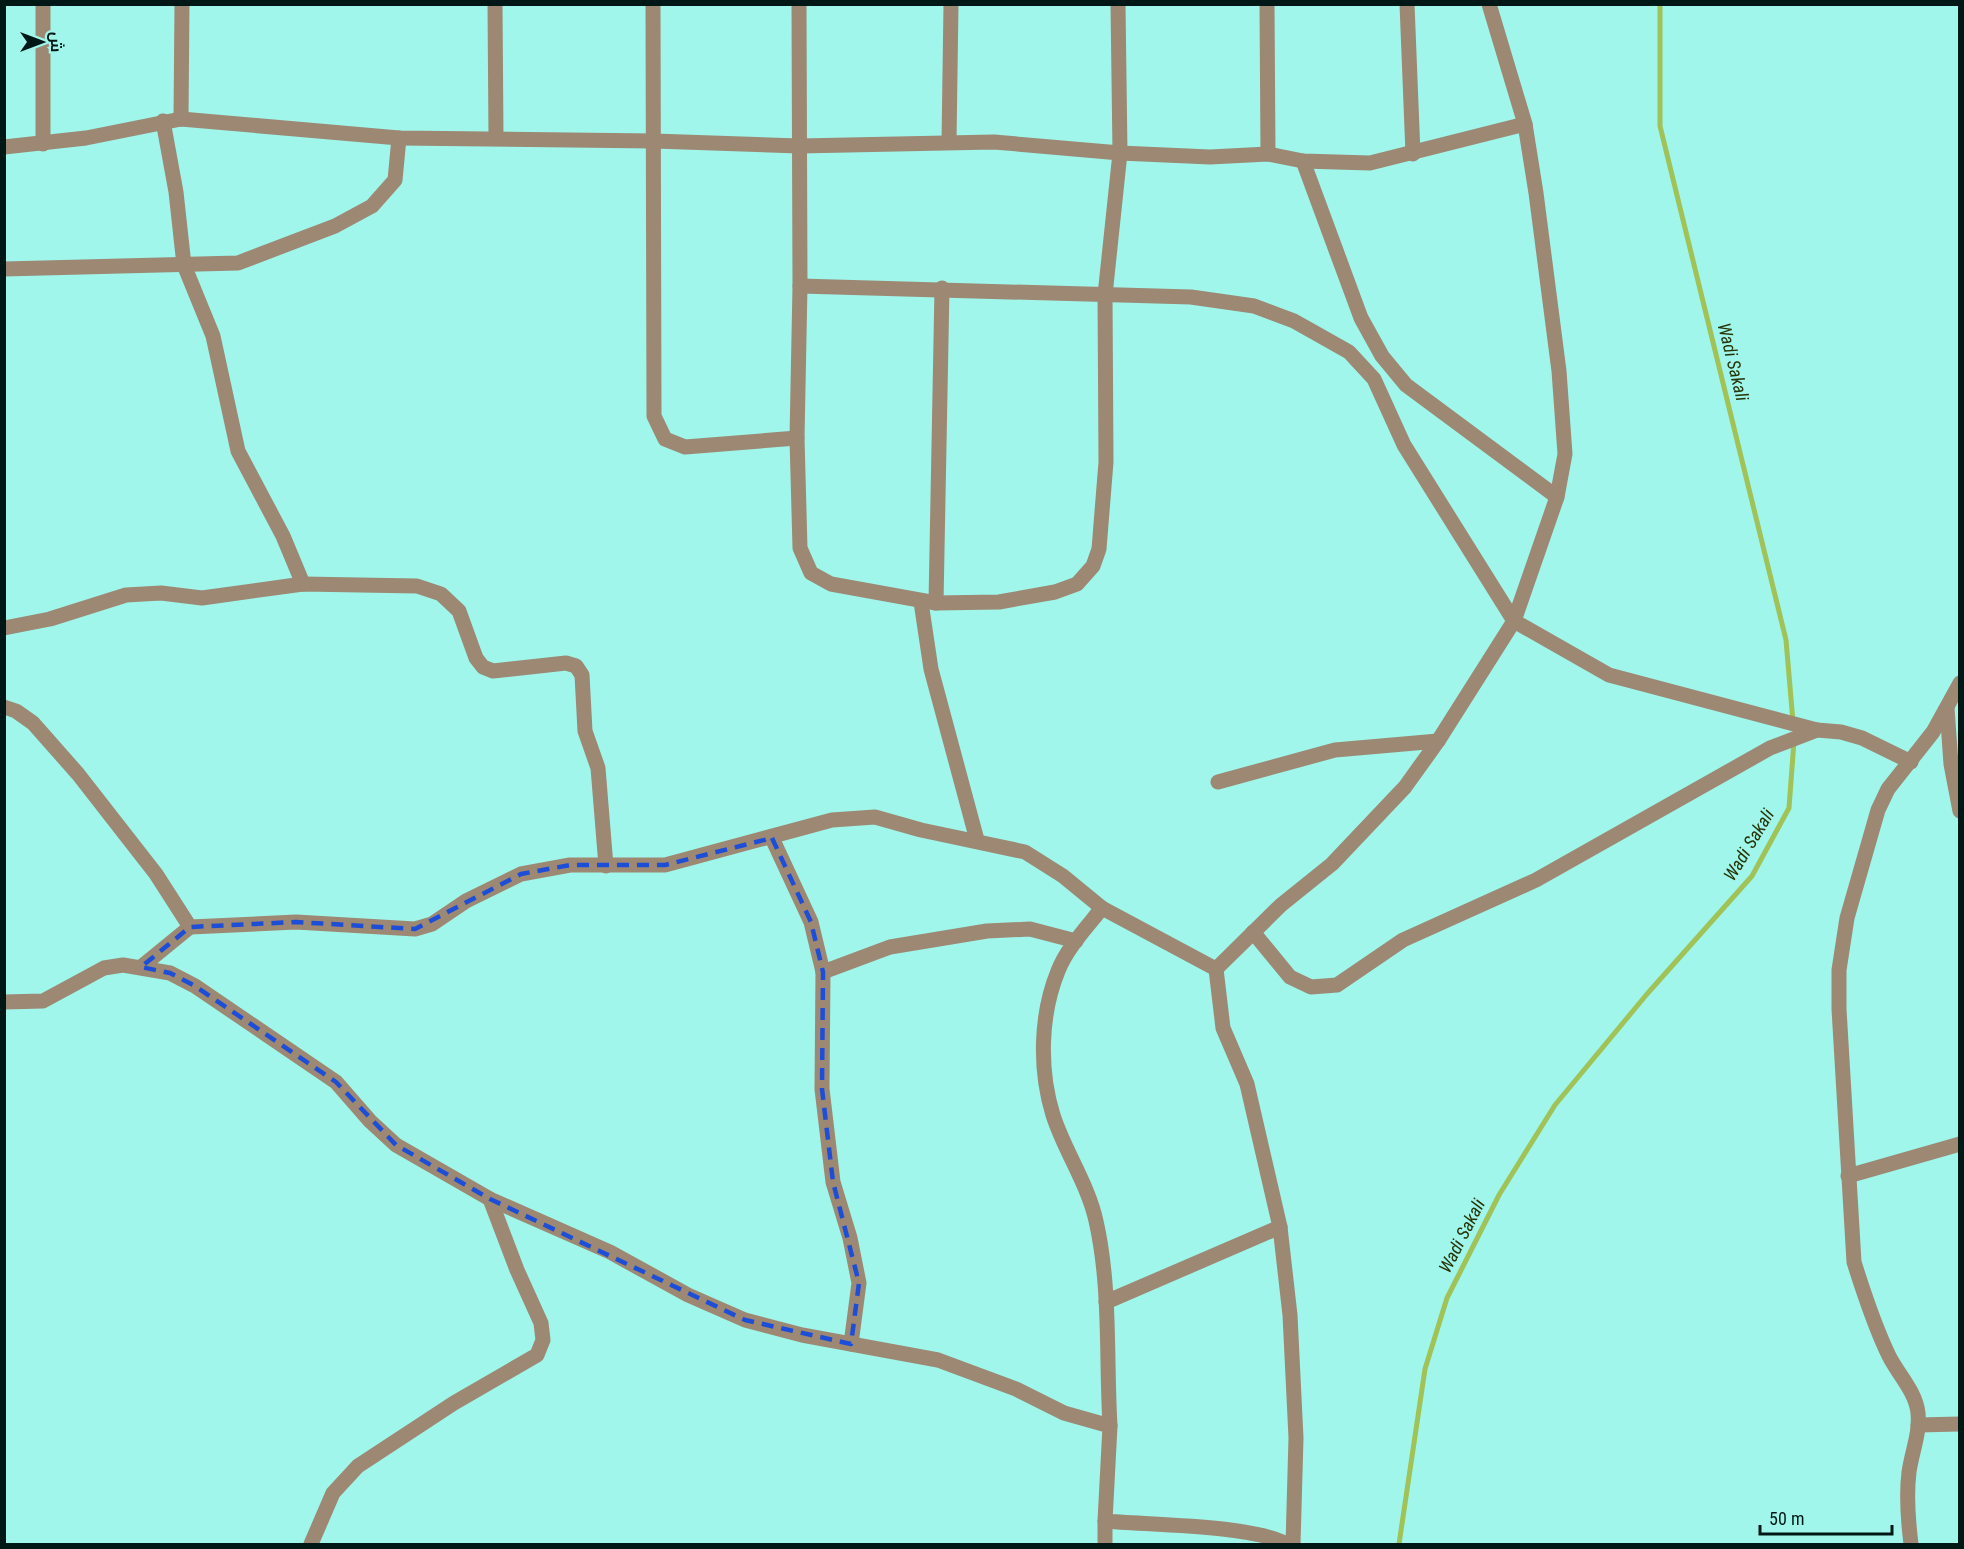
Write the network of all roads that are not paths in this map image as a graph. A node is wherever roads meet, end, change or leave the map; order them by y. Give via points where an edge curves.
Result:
1 (43, 4) edge
2 (182, 4) edge
3 (495, 4) edge
4 (653, 4) edge
5 (799, 4) edge
6 (951, 4) edge
7 (1118, 4) edge
8 (1267, 4) edge
9 (1407, 4) edge
10 (1489, 4) edge
11 (181, 118) junction
12 (163, 122) junction
13 (1525, 124) junction
14 (399, 138) junction
15 (496, 138) junction
16 (654, 141) junction
17 (949, 142) junction
18 (43, 144) junction
19 (799, 146) junction
20 (4, 147) edge
21 (1120, 153) junction
22 (1268, 154) junction
23 (1413, 154) junction
24 (1303, 161) junction
25 (184, 265) junction
26 (4, 269) edge
27 (800, 286) junction
28 (942, 288) junction
29 (1105, 295) junction
30 (1382, 356) junction
31 (1374, 379) junction
32 (797, 438) junction
33 (1557, 497) junction
34 (303, 584) junction
35 (929, 603) junction
36 (1514, 621) junction
37 (4, 628) edge
38 (1959, 683) edge
39 (4, 707) edge
40 (1947, 708) junction
41 (1817, 730) junction
42 (1438, 741) junction
43 (1911, 762) junction
44 (1218, 782) dead end
45 (1959, 811) edge
46 (772, 838) junction
47 (977, 840) junction
48 (606, 866) junction
49 (1102, 908) junction
50 (190, 927) junction
51 (1253, 932) junction
52 (1076, 941) junction
53 (141, 967) junction
54 (1216, 969) junction
55 (823, 972) junction
56 (4, 1002) edge
57 (1959, 1144) edge
58 (1848, 1176) junction
59 (490, 1199) junction
60 (1280, 1227) junction
61 (1106, 1302) junction
62 (851, 1344) junction
63 (1959, 1424) edge
64 (1918, 1425) junction
65 (1110, 1426) junction
66 (1105, 1521) junction
67 (311, 1545) edge
68 (1105, 1545) edge
69 (1286, 1545) edge
70 (1293, 1545) edge
71 (1911, 1545) edge

1 - 18 street
2 - 11 street
3 - 15 street
4 - 16 street
5 - 19 street
6 - 17 street
7 - 21 street
8 - 22 street
9 - 23 street
10 - 13 street
11 - 12 street
11 - 14 street
12 - 18 street
12 - 25 street
13 - 23 street
13 - 33 street via 1559,371 1565,454
14 - 15 street
14 - 25 street via 394,180 372,206 335,226 238,263
15 - 16 street
16 - 19 street
16 - 32 street via 654,417 665,439 685,447
17 - 19 street
17 - 21 street
18 - 20 street
19 - 27 street
21 - 22 street via 1210,157
21 - 29 street
22 - 24 street
23 - 24 street via 1370,163
24 - 30 street via 1361,318
25 - 26 street
25 - 34 street via 213,336 238,451 283,536
27 - 28 street
27 - 32 street
28 - 29 street
28 - 35 street
29 - 31 street via 1191,297 1254,306 1294,321 1349,352
29 - 35 street via 1106,462 1099,549 1093,567 1077,584 1055,592 999,602
30 - 31 street
30 - 33 street via 1406,385
31 - 36 street via 1404,445
32 - 35 street via 800,548 811,573 831,584
33 - 36 street
34 - 37 street via 202,598 126,594
34 - 48 street via 417,586 441,594 459,611 483,667 493,671 566,663 576,666 582,675 585,731 598,768
35 - 47 street via 931,669
36 - 41 street via 1609,675
36 - 42 street
38 - 40 street
39 - 50 street via 33,723 78,774 156,874
40 - 43 street
40 - 45 street
41 - 43 street via 1862,738
41 - 51 street via 1770,748 1536,880 1403,940 1337,985 1311,987 1290,977
42 - 44 street via 1335,750
42 - 51 street via 1405,787 1332,864
43 - 58 street via 1888,789 1878,810 1847,918 1839,970
46 - 47 street via 832,820 875,817
46 - 48 street via 665,865
46 - 55 street via 810,922
47 - 49 street via 1025,852
48 - 50 street via 570,865 521,874 466,901 432,924 415,929 296,922
49 - 52 street
49 - 54 street
50 - 53 street
51 - 54 street
52 - 55 street via 1030,929 987,931 890,947
52 - 61 street via 1058,970 1047,1009 1046,1083 1053,1115 1096,1220
53 - 56 street via 105,969 43,1001
53 - 59 street via 170,973 195,986 336,1082 396,1145
54 - 60 street via 1223,1028 1247,1084
55 - 62 street via 824,1101 833,1182 859,1283
57 - 58 street
58 - 64 street via 1854,1262 1868,1308 1915,1401
59 - 62 street via 610,1252 688,1295 745,1320
59 - 67 street via 541,1323 543,1340 537,1355 358,1466 333,1493
60 - 61 street
60 - 70 street via 1290,1315 1295,1416
61 - 65 street
62 - 65 street via 938,1360 1016,1389 1064,1413
63 - 64 street
64 - 71 street via 1909,1470 1907,1509
65 - 66 street
66 - 68 street
66 - 69 street via 1244,1532

